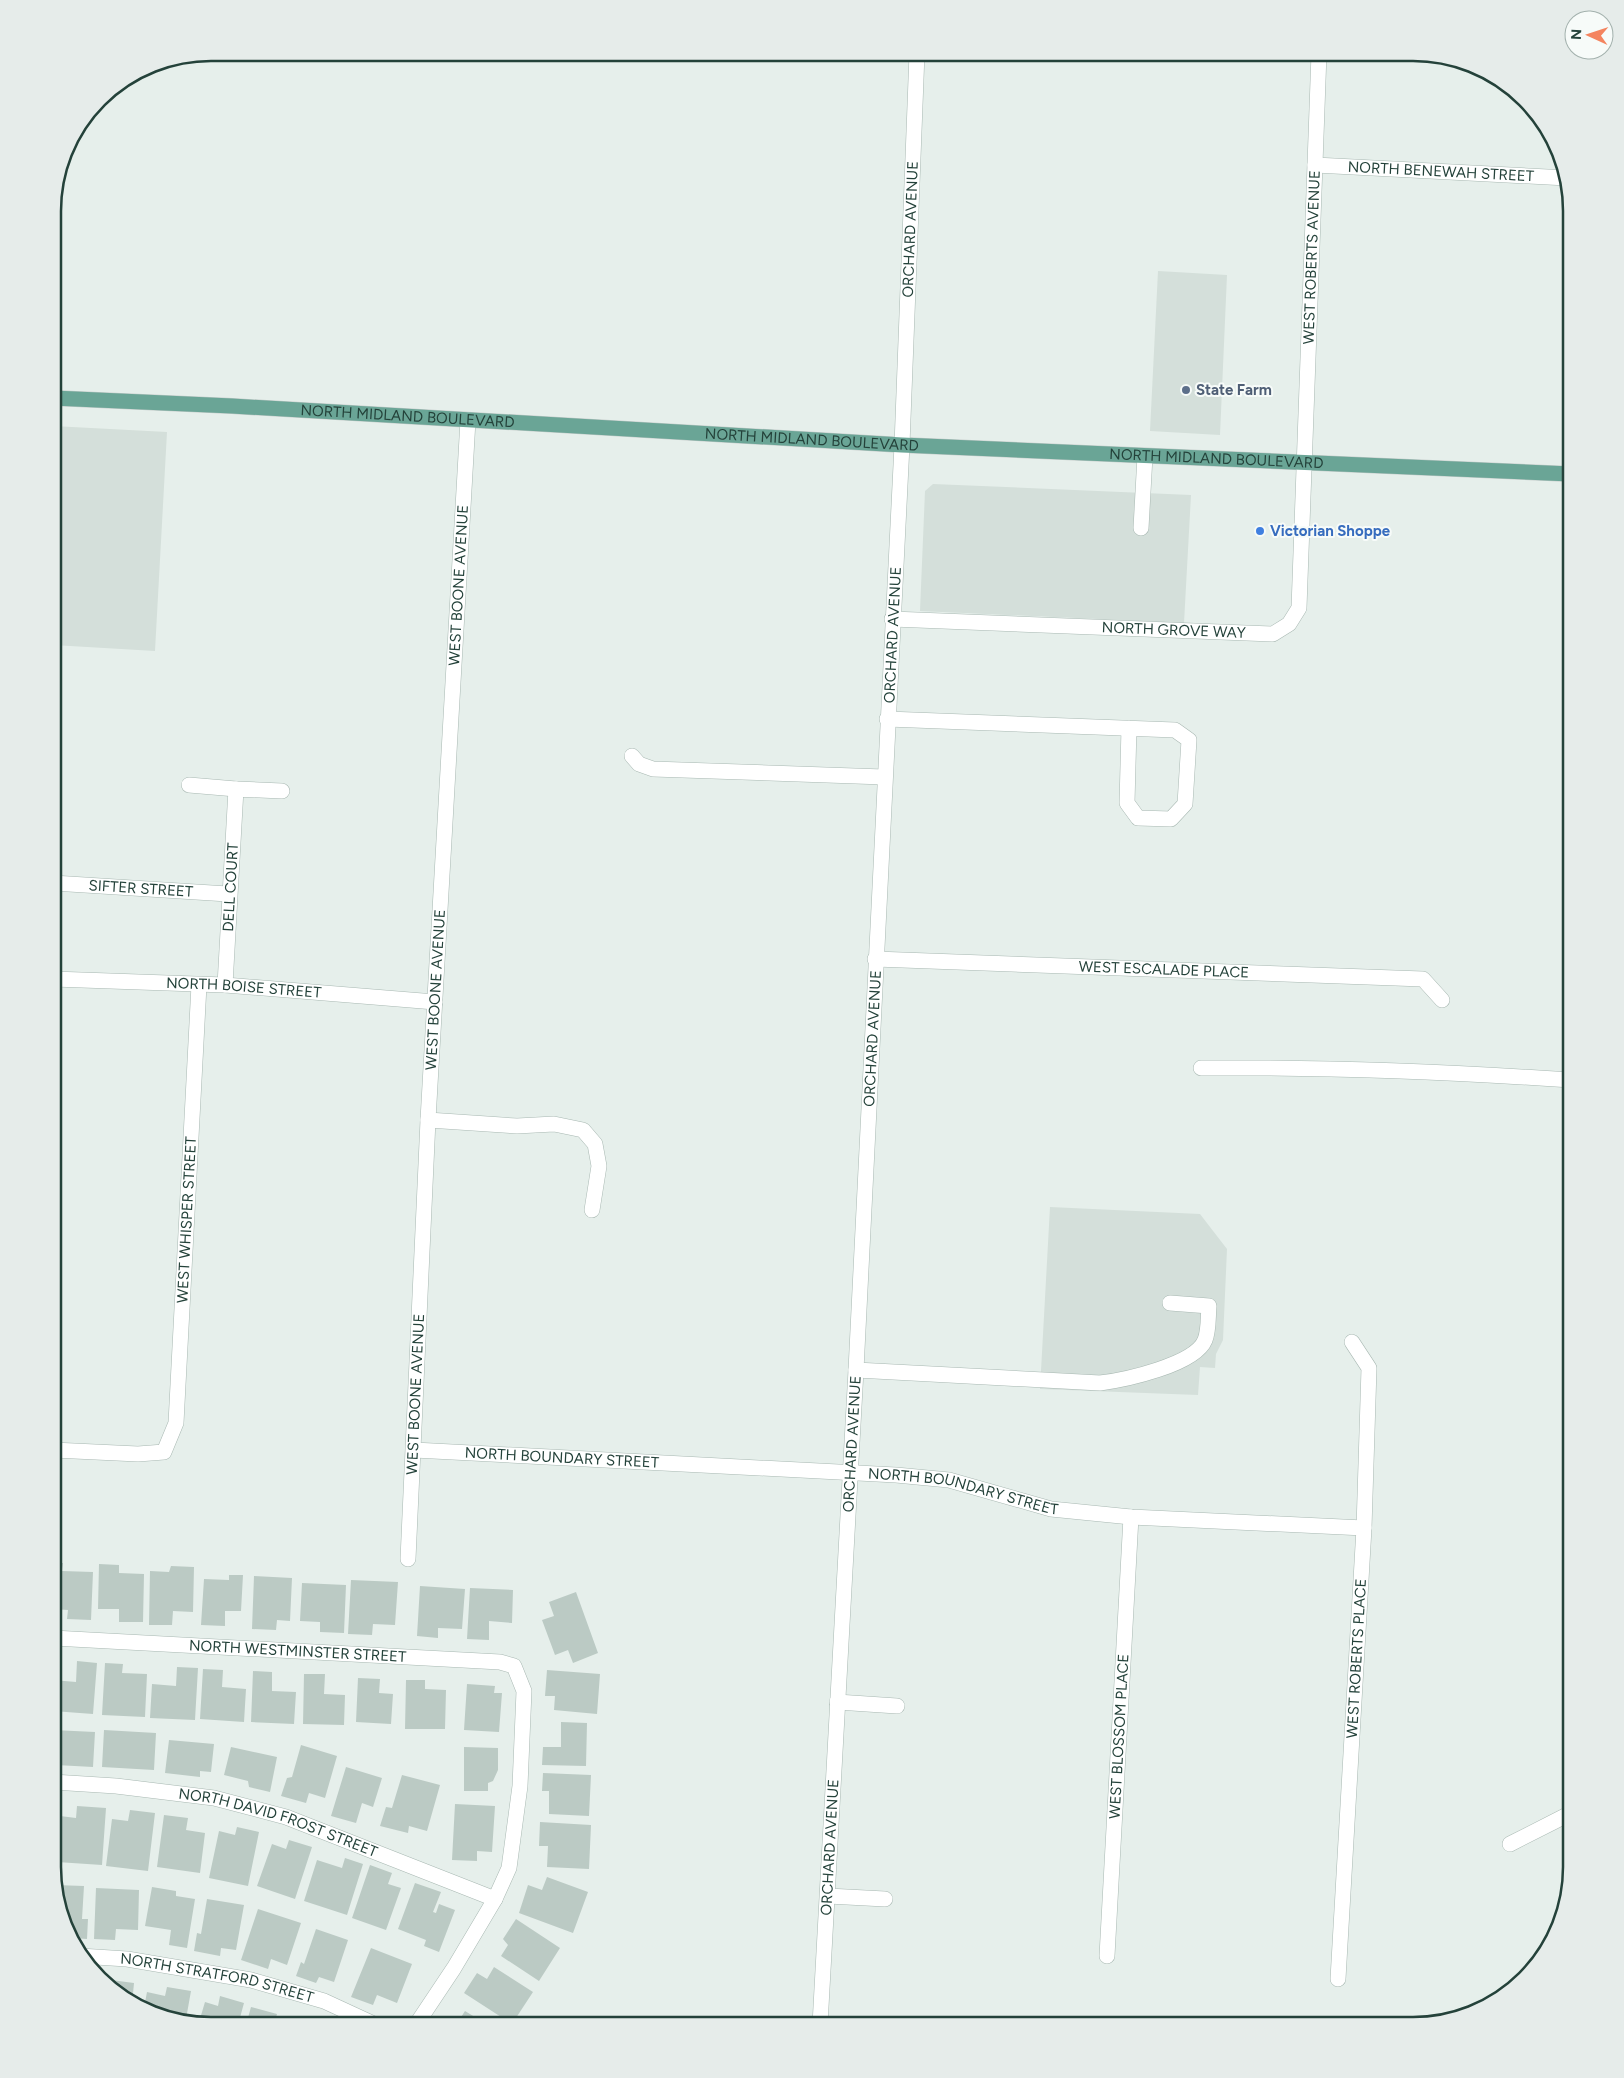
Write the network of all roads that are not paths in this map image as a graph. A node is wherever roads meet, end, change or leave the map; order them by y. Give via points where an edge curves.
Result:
1 (917, 62) edge
2 (1319, 62) edge
3 (1315, 165) junction
4 (1559, 178) edge
5 (62, 398) edge
6 (468, 420) junction
7 (902, 445) junction
8 (1145, 456) junction
9 (1304, 462) junction
10 (1563, 474) edge
11 (1141, 528) dead end
12 (892, 619) junction
13 (887, 719) junction
14 (1130, 728) junction
15 (632, 756) dead end
16 (884, 777) junction
17 (189, 785) dead end
18 (236, 789) junction
19 (282, 790) dead end
20 (62, 884) edge
21 (228, 894) junction
22 (875, 959) junction
23 (62, 979) edge
24 (198, 984) junction
25 (224, 985) junction
26 (1442, 1000) dead end
27 (435, 1002) junction
28 (1202, 1068) dead end
29 (1563, 1079) edge
30 (428, 1120) junction
31 (592, 1210) dead end
32 (1170, 1303) dead end
33 (1352, 1342) dead end
34 (856, 1370) junction
35 (61, 1450) edge
36 (414, 1450) junction
37 (849, 1472) junction
38 (1131, 1517) junction
39 (1364, 1528) junction
40 (408, 1559) dead end
41 (61, 1638) edge
42 (837, 1702) junction
43 (897, 1706) dead end
44 (61, 1783) edge
45 (1563, 1818) edge
46 (1510, 1844) dead end
47 (828, 1896) junction
48 (885, 1899) dead end
49 (495, 1900) junction
50 (1107, 1956) dead end
51 (92, 1957) edge
52 (1338, 1979) dead end
53 (357, 2017) edge
54 (422, 2017) edge
55 (821, 2017) edge

1 - 7 street, ORCHARD AVENUE
2 - 3 street, WEST ROBERTS AVENUE
3 - 4 street, NORTH BENEWAH STREET
3 - 9 street, WEST ROBERTS AVENUE
5 - 6 main road, NORTH MIDLAND BOULEVARD
6 - 7 main road, NORTH MIDLAND BOULEVARD
6 - 27 street, WEST BOONE AVENUE
7 - 8 main road, NORTH MIDLAND BOULEVARD
7 - 12 street, ORCHARD AVENUE
8 - 9 main road, NORTH MIDLAND BOULEVARD
8 - 11 street
9 - 10 main road, NORTH MIDLAND BOULEVARD
9 - 12 street, NORTH GROVE WAY via 1298,608 1289,624 1273,634
12 - 13 street, ORCHARD AVENUE
13 - 14 street
13 - 16 street, ORCHARD AVENUE
14 - 14 street via 1175,730 1189,740 1185,804 1171,819 1138,818 1127,803
15 - 16 street via 638,764 652,769
16 - 22 street, ORCHARD AVENUE
17 - 18 street
18 - 19 street
18 - 21 street, DELL COURT
20 - 21 street, SIFTER STREET
21 - 25 street, DELL COURT
22 - 26 street, WEST ESCALADE PLACE via 1423,979
22 - 34 street, ORCHARD AVENUE
23 - 24 street, NORTH BOISE STREET
24 - 25 street, NORTH BOISE STREET
24 - 35 street, WEST WHISPER STREET via 176,1423 164,1452
25 - 27 street, NORTH BOISE STREET
27 - 30 street, WEST BOONE AVENUE
28 - 29 street via 1292,1067
30 - 31 street via 517,1126 554,1124 584,1130 595,1144 599,1166
30 - 36 street, WEST BOONE AVENUE
32 - 34 street via 1209,1306 1205,1342 1194,1352 1152,1373 1121,1381 1100,1383
33 - 39 street, WEST ROBERTS PLACE via 1370,1368
34 - 37 street, ORCHARD AVENUE
36 - 37 street, NORTH BOUNDARY STREET
36 - 40 street, WEST BOONE AVENUE
37 - 38 street, NORTH BOUNDARY STREET via 949,1480 1051,1508
37 - 42 street, ORCHARD AVENUE
38 - 39 street, NORTH BOUNDARY STREET
38 - 50 street, WEST BLOSSOM PLACE
39 - 52 street, WEST ROBERTS PLACE
41 - 49 street, NORTH WESTMINSTER STREET via 500,1662 514,1666 524,1691 520,1786 509,1868
42 - 43 street
42 - 47 street, ORCHARD AVENUE
44 - 49 street, NORTH DAVID FROST STREET via 214,1798 286,1816
45 - 46 street
47 - 48 street
47 - 55 street, ORCHARD AVENUE
49 - 54 street
51 - 53 street, NORTH STRATFORD STREET via 127,1959 251,1980 324,2001

